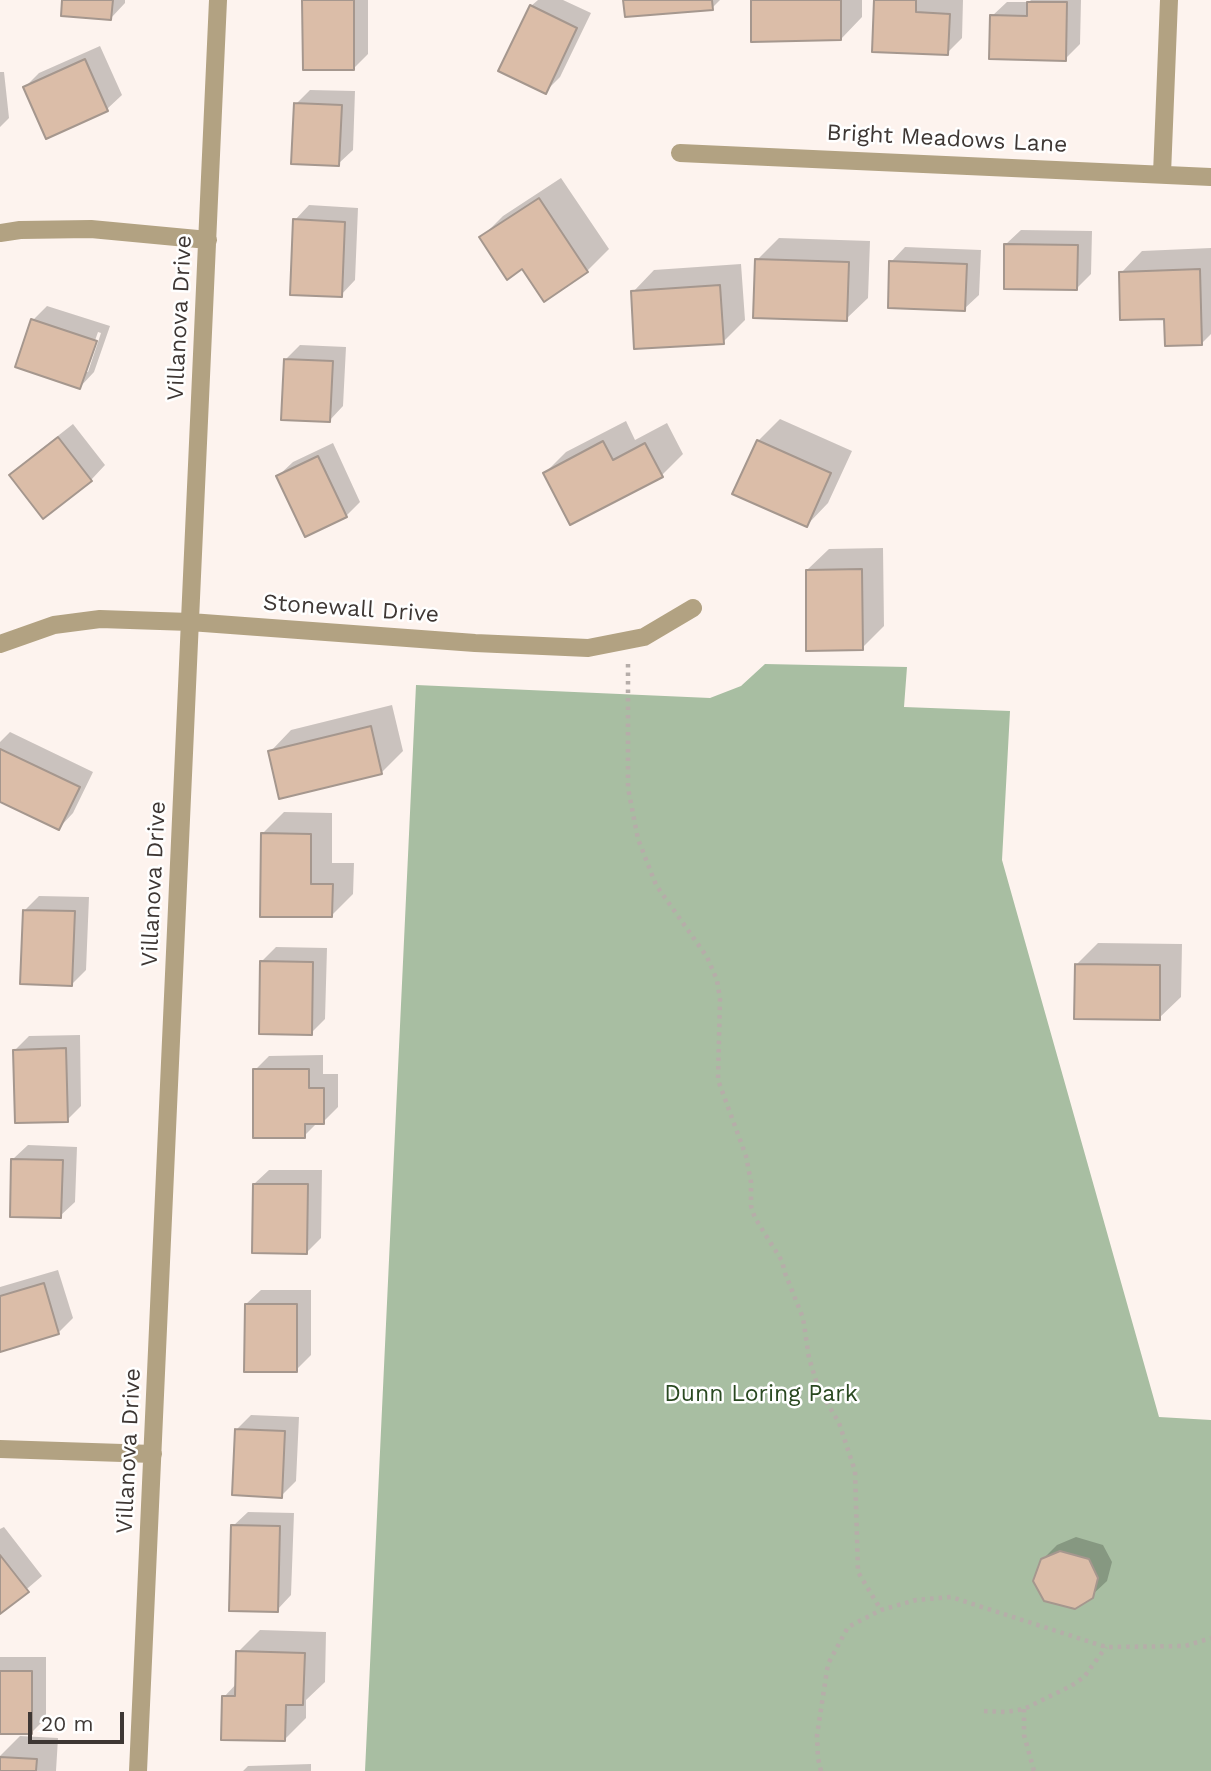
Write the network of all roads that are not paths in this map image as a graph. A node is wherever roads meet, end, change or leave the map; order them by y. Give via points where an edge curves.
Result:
1 (218, 0) edge
2 (1169, 0) edge
3 (680, 153) dead end
4 (1162, 174) junction
5 (1211, 177) edge
6 (0, 233) edge
7 (208, 240) junction
8 (693, 608) dead end
9 (190, 622) junction
10 (0, 644) edge
11 (0, 1449) edge
12 (153, 1454) junction
13 (138, 1771) edge

1 - 7 street, Villanova Drive
2 - 4 street
3 - 4 street, Bright Meadows Lane
4 - 5 street, Bright Meadows Lane
6 - 7 street via 91,229
7 - 9 street, Villanova Drive
8 - 9 street, Stonewall Drive via 644,637 588,648
9 - 10 street, Stonewall Drive via 100,619 54,625
9 - 12 street, Villanova Drive
11 - 12 street
12 - 13 street, Villanova Drive

